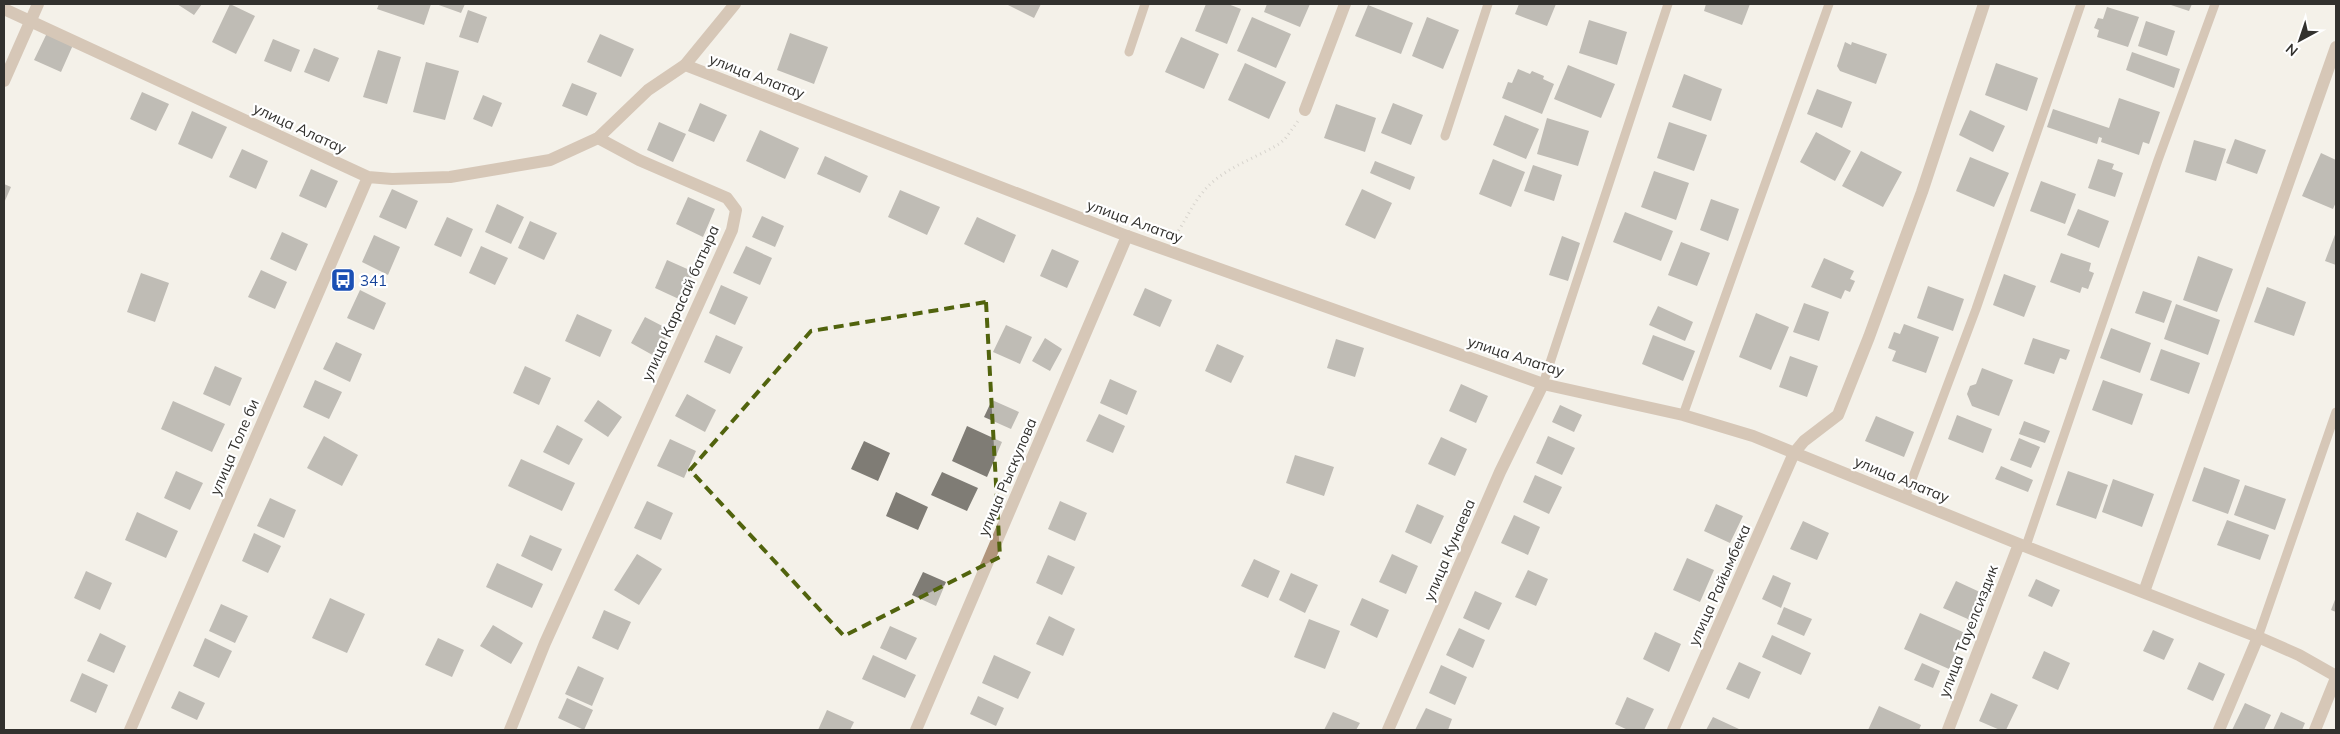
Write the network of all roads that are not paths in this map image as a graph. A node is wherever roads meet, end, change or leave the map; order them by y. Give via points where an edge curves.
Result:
1 (38, 4) edge
2 (735, 4) edge
3 (1145, 4) edge
4 (1345, 4) edge
5 (1488, 4) edge
6 (1668, 4) edge
7 (1829, 4) edge
8 (1984, 4) edge
9 (2081, 4) edge
10 (2215, 4) edge
11 (4, 9) edge
12 (29, 22) junction
13 (2336, 47) edge
14 (1129, 52) dead end
15 (684, 65) junction
16 (4, 81) edge
17 (1306, 110) road end
18 (1445, 136) dead end
19 (598, 138) junction
20 (368, 177) junction
21 (1127, 236) junction
22 (1543, 384) junction
23 (2336, 412) edge
24 (1683, 415) junction
25 (1794, 453) junction
26 (1905, 498) junction
27 (2022, 545) junction
28 (2144, 592) junction
29 (2258, 637) junction
30 (2336, 677) edge
31 (130, 730) edge
32 (510, 730) edge
33 (916, 730) edge
34 (1388, 730) edge
35 (1673, 730) edge
36 (1948, 730) edge
37 (2219, 730) edge
38 (2315, 730) edge

1 - 12 street
2 - 15 street
3 - 14 lane
4 - 17 street
5 - 18 lane
6 - 22 lane
7 - 24 lane
8 - 25 street via 1922,192 1838,415 1804,441
9 - 26 lane via 1976,309
10 - 27 lane
11 - 12 street, улица Алатау
12 - 16 street
12 - 20 street, улица Алатау
13 - 28 street
15 - 19 street via 648,90
15 - 21 street, улица Алатау
19 - 20 street, улица Алатау via 550,160 450,176
19 - 32 street, улица Карасай батыра via 639,160 727,198 736,210 732,230 545,643
20 - 31 street, улица Толе би
21 - 22 street, улица Алатау
21 - 33 street, улица Рыскулова
22 - 24 street, улица Алатау
22 - 34 street, улица Кунаева via 1500,472
23 - 29 lane
24 - 25 street, улица Алатау via 1753,436
25 - 26 street, улица Алатау
25 - 35 street, улица Райымбека
26 - 27 street, улица Алатау
27 - 28 street, улица Алатау
27 - 36 street, улица Тауелсиздик
28 - 29 street, улица Алатау
29 - 30 street, улица Алатау
29 - 37 street
30 - 38 street

